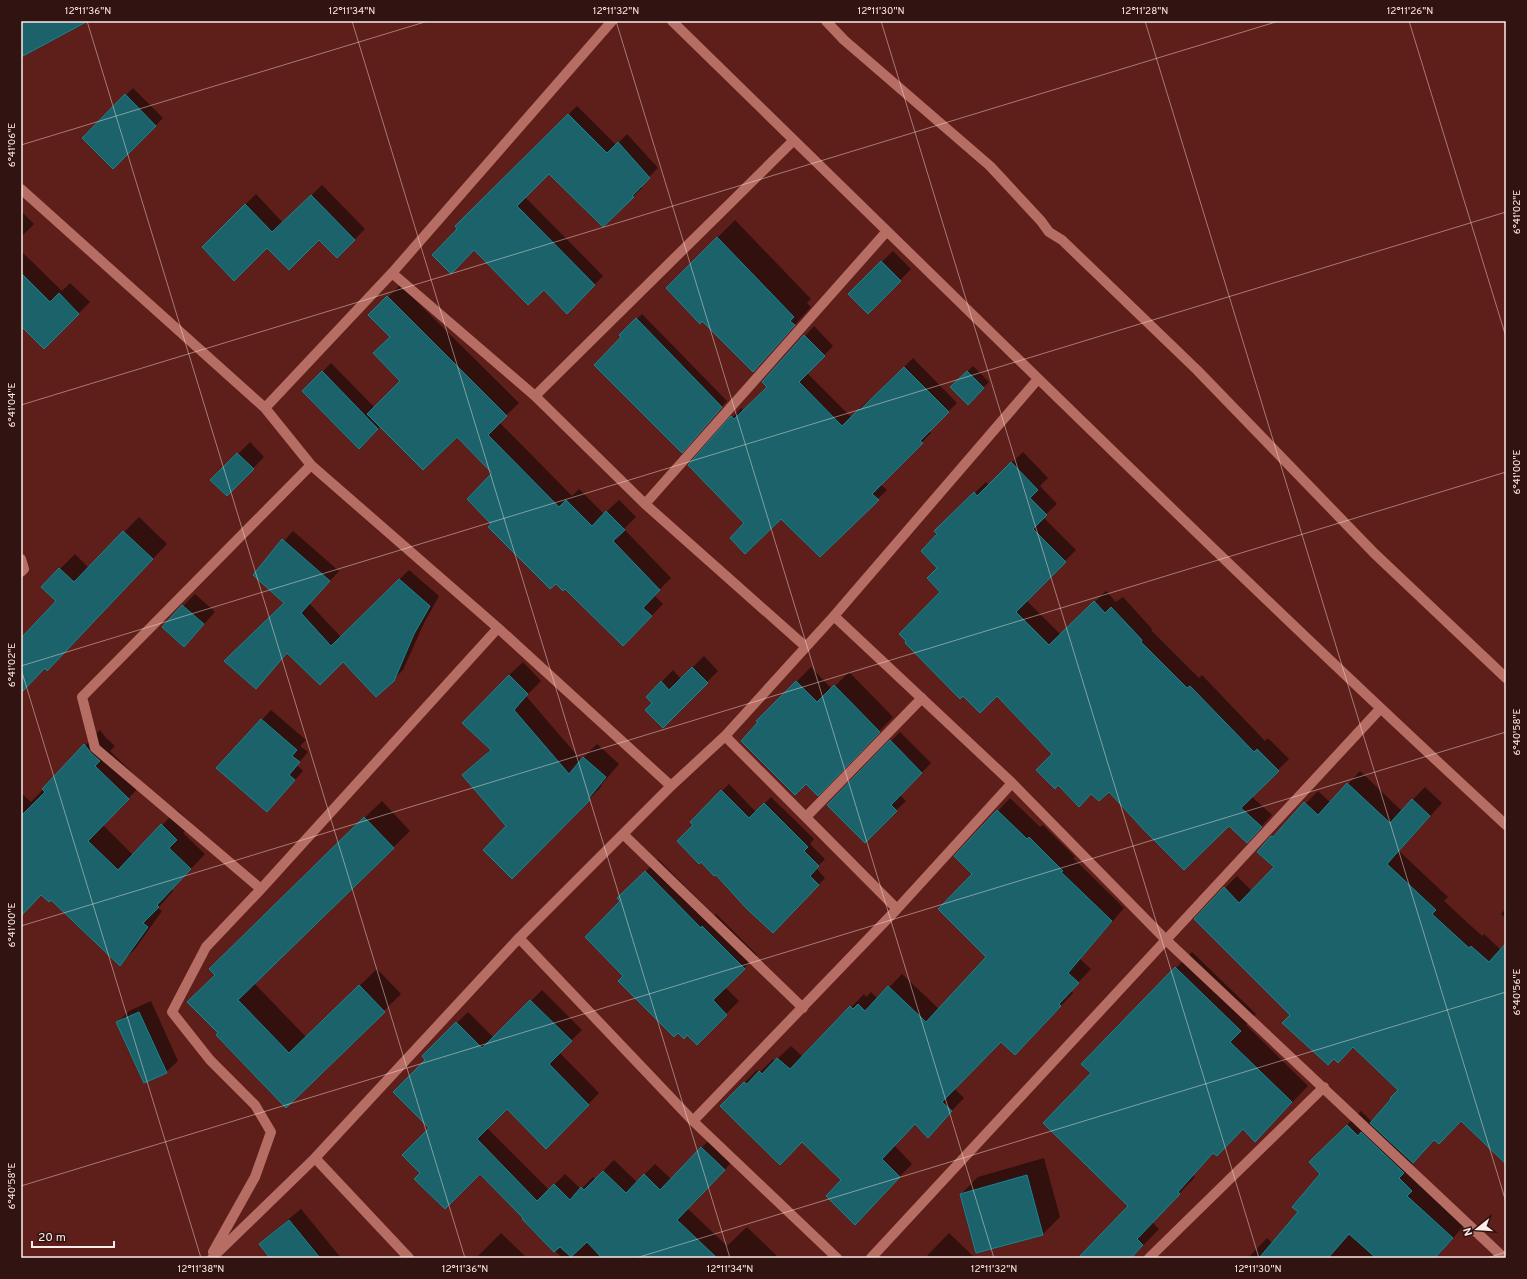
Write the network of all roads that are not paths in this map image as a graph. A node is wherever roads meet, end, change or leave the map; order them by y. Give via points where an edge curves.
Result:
1 (612, 21) edge
2 (672, 21) edge
3 (826, 21) edge
4 (793, 141) junction
5 (21, 189) edge
6 (886, 231) junction
7 (392, 273) junction
8 (1038, 379) junction
9 (535, 396) junction
10 (265, 408) junction
11 (311, 465) junction
12 (645, 504) junction
13 (21, 559) edge
14 (21, 572) edge
15 (834, 616) junction
16 (498, 628) junction
17 (806, 647) junction
18 (1506, 678) edge
19 (922, 698) junction
20 (1380, 709) junction
21 (725, 736) junction
22 (1012, 782) junction
23 (672, 786) junction
24 (806, 817) junction
25 (1506, 825) edge
26 (623, 834) junction
27 (261, 889) junction
28 (897, 909) junction
29 (519, 938) junction
30 (1166, 940) junction
31 (803, 1008) junction
32 (1324, 1087) junction
33 (694, 1121) junction
34 (315, 1158) junction
35 (211, 1258) edge
36 (409, 1258) edge
37 (837, 1258) edge
38 (871, 1258) edge
39 (1149, 1258) edge
40 (1504, 1258) edge

1 - 7 street
2 - 4 street
3 - 18 street via 844,40 990,166 1049,232 1062,240 1197,370 1374,553
4 - 6 street
4 - 9 street
5 - 10 street
6 - 8 street
6 - 12 street
7 - 9 street
7 - 10 street
8 - 15 street
8 - 20 street
9 - 12 street
10 - 11 street
11 - 16 street
11 - 27 street via 82,697 95,748
12 - 17 street
13 - 14 street via 24,569
15 - 17 street
15 - 19 street
16 - 23 street
16 - 27 street
17 - 21 street
19 - 22 street
19 - 24 street
20 - 25 street
20 - 30 street
21 - 23 street
21 - 24 street
22 - 28 street
22 - 30 street
23 - 26 street
24 - 28 street
26 - 29 street
26 - 31 street
27 - 35 street via 206,948 172,1012 210,1060 255,1105 271,1132 255,1177
28 - 31 street
29 - 33 street
29 - 34 street
30 - 32 street
30 - 38 street
31 - 33 street
32 - 39 street
32 - 40 street
33 - 37 street
34 - 35 street
34 - 36 street

